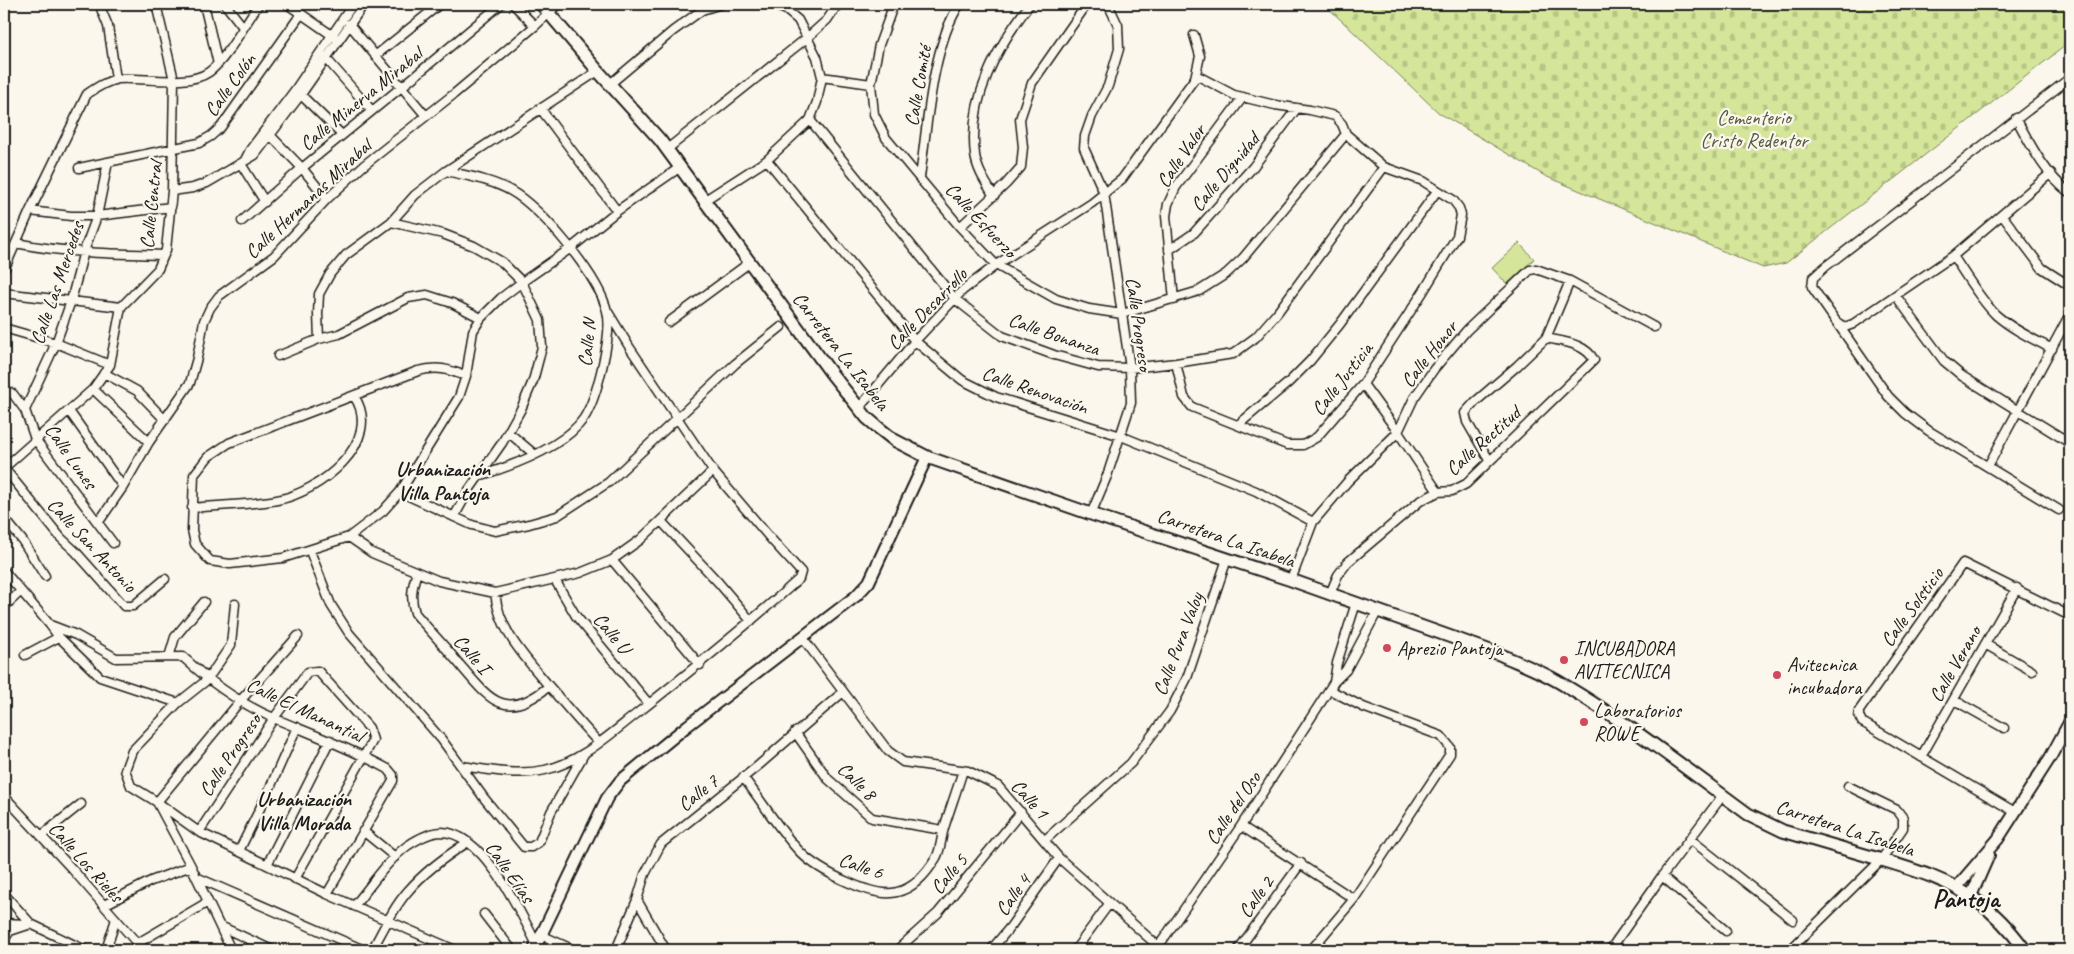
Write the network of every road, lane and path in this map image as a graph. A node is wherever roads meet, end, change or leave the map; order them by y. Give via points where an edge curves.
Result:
1 (99, 4) edge
2 (156, 4) edge
3 (204, 4) edge
4 (225, 4) edge
5 (259, 4) edge
6 (288, 4) edge
7 (354, 4) edge
8 (364, 4) edge
9 (440, 4) edge
10 (501, 4) edge
11 (513, 4) edge
12 (541, 4) edge
13 (558, 4) edge
14 (721, 4) edge
15 (771, 4) edge
16 (838, 4) edge
17 (896, 4) edge
18 (960, 4) edge
19 (1030, 4) edge
20 (1087, 4) edge
21 (1108, 4) edge
22 (706, 6) edge
23 (300, 14) junction
24 (549, 14) junction
25 (349, 24) junction
26 (535, 26) junction
27 (243, 27) junction
28 (1194, 35) dead end
29 (335, 37) junction
30 (808, 37) junction
31 (323, 56) junction
32 (375, 56) junction
33 (218, 64) junction
34 (598, 71) junction
35 (822, 77) junction
36 (1195, 78) junction
37 (116, 79) junction
38 (174, 80) junction
39 (2069, 82) edge
40 (610, 84) junction
41 (871, 84) junction
42 (401, 88) junction
43 (298, 91) junction
44 (1243, 97) junction
45 (540, 108) junction
46 (1297, 108) junction
47 (372, 111) junction
48 (426, 116) junction
49 (2016, 118) junction
50 (810, 120) junction
51 (1346, 134) junction
52 (342, 135) junction
53 (270, 136) junction
54 (173, 148) junction
55 (666, 150) junction
56 (767, 160) junction
57 (108, 162) junction
58 (243, 162) junction
59 (1384, 167) junction
60 (79, 168) dead end
61 (302, 168) junction
62 (679, 168) junction
63 (446, 171) junction
64 (2050, 173) junction
65 (920, 178) junction
66 (172, 191) junction
67 (1437, 191) junction
68 (1104, 193) junction
69 (2070, 193) edge
70 (994, 196) junction
71 (327, 199) junction
72 (705, 200) junction
73 (265, 202) junction
74 (171, 207) junction
75 (30, 211) junction
76 (617, 211) junction
77 (2002, 215) junction
78 (97, 216) junction
79 (242, 222) dead end
80 (391, 222) junction
81 (960, 227) junction
82 (16, 243) junction
83 (571, 248) junction
84 (1169, 250) junction
85 (84, 251) junction
86 (164, 255) junction
87 (1953, 256) junction
88 (749, 263) junction
89 (996, 265) junction
90 (4, 270) edge
91 (1570, 281) junction
92 (522, 282) junction
93 (2070, 286) edge
94 (4, 293) edge
95 (1896, 296) junction
96 (955, 299) junction
97 (1174, 300) junction
98 (71, 301) junction
99 (121, 307) junction
100 (608, 312) junction
101 (1122, 314) junction
102 (2070, 314) edge
103 (481, 318) junction
104 (669, 322) dead end
105 (1836, 322) junction
106 (781, 327) dead end
107 (1654, 327) dead end
108 (4, 328) edge
109 (1546, 338) junction
110 (319, 339) junction
111 (915, 342) junction
112 (56, 343) junction
113 (2052, 349) junction
114 (278, 356) dead end
115 (1176, 364) junction
116 (110, 365) junction
117 (1130, 368) junction
118 (104, 373) junction
119 (466, 376) junction
120 (1363, 384) junction
121 (4, 389) edge
122 (93, 390) junction
123 (354, 396) junction
124 (859, 408) junction
125 (25, 410) junction
126 (69, 411) junction
127 (2019, 411) junction
128 (677, 419) junction
129 (165, 420) junction
130 (1238, 425) junction
131 (508, 432) junction
132 (1398, 432) junction
133 (1122, 436) junction
134 (35, 439) junction
135 (148, 442) junction
136 (2070, 443) edge
137 (534, 454) junction
138 (927, 457) junction
139 (1489, 460) junction
140 (1988, 466) junction
141 (4, 468) edge
142 (713, 471) junction
143 (479, 476) junction
144 (123, 487) junction
145 (400, 492) junction
146 (1438, 492) junction
147 (192, 508) junction
148 (2059, 510) dead end
149 (1091, 514) junction
150 (454, 517) junction
151 (4, 518) edge
152 (662, 521) junction
153 (1313, 522) junction
154 (98, 523) junction
155 (348, 537) junction
156 (113, 543) dead end
157 (310, 550) junction
158 (1227, 559) junction
159 (612, 560) junction
160 (4, 571) edge
161 (417, 572) junction
162 (44, 576) dead end
163 (165, 579) dead end
164 (555, 580) junction
165 (1291, 580) junction
166 (2017, 588) junction
167 (21, 591) junction
168 (495, 593) junction
169 (1330, 594) junction
170 (204, 602) dead end
171 (1356, 603) junction
172 (235, 604) dead end
173 (4, 607) edge
174 (1377, 612) junction
175 (2070, 616) edge
176 (751, 621) junction
177 (50, 625) junction
178 (298, 636) dead end
179 (59, 637) junction
180 (802, 638) junction
181 (1986, 644) junction
182 (25, 655) dead end
183 (169, 657) junction
184 (700, 665) junction
185 (2032, 671) dead end
186 (208, 680) junction
187 (1334, 682) junction
188 (550, 686) junction
189 (1330, 690) junction
190 (843, 692) junction
191 (241, 700) junction
192 (1954, 700) junction
193 (178, 703) junction
194 (649, 704) junction
195 (274, 718) junction
196 (2070, 721) edge
197 (297, 727) junction
198 (2004, 728) dead end
199 (795, 732) junction
200 (330, 740) junction
201 (598, 743) junction
202 (584, 754) junction
203 (365, 756) junction
204 (1921, 757) junction
205 (462, 766) junction
206 (963, 770) junction
207 (743, 777) junction
208 (1848, 786) dead end
209 (1723, 795) junction
210 (4, 796) edge
211 (157, 802) junction
212 (81, 804) dead end
213 (1021, 812) junction
214 (2016, 812) junction
215 (1241, 826) junction
216 (943, 830) junction
217 (199, 832) junction
218 (363, 832) junction
219 (41, 836) junction
220 (1690, 839) junction
221 (1044, 840) junction
222 (468, 842) junction
223 (1994, 845) junction
224 (238, 851) junction
225 (394, 857) junction
226 (1059, 858) junction
227 (1881, 860) junction
228 (1301, 863) junction
229 (267, 865) junction
230 (191, 866) junction
231 (1662, 876) junction
232 (196, 877) junction
233 (295, 879) junction
234 (1956, 888) junction
235 (4, 894) edge
236 (327, 894) junction
237 (1971, 896) junction
238 (1354, 899) junction
239 (637, 900) junction
240 (208, 902) junction
241 (1109, 904) junction
242 (104, 905) junction
243 (354, 906) junction
244 (484, 914) dead end
245 (116, 919) junction
246 (388, 920) junction
247 (1793, 920) dead end
248 (4, 923) edge
249 (31, 924) junction
250 (220, 926) junction
251 (1726, 930) dead end
252 (542, 934) junction
253 (4, 940) edge
254 (140, 947) edge
255 (535, 948) edge
256 (899, 949) edge
257 (1158, 949) edge
258 (85, 950) edge
259 (106, 950) edge
260 (231, 950) edge
261 (272, 950) edge
262 (364, 950) edge
263 (372, 950) edge
264 (454, 950) edge
265 (512, 950) edge
266 (574, 950) edge
267 (616, 950) edge
268 (666, 950) edge
269 (991, 950) edge
270 (1076, 950) edge
271 (1238, 950) edge
272 (1311, 950) edge
273 (1610, 950) edge
274 (1790, 950) edge
275 (2025, 950) edge

1 - 37 street via 108,26
2 - 38 street, Calle Central
3 - 33 street
4 - 27 street
5 - 27 street
6 - 23 street
7 - 29 street
8 - 25 street
9 - 32 street
10 - 42 street, Calle Minerva Mirabal
11 - 26 street
12 - 24 main road, Carretera La Isabela
13 - 24 street, Calle Hermanas Mirabal
14 - 22 street
15 - 30 street via 798,20
16 - 30 street via 827,20
17 - 41 street, Calle Esfuerzo via 879,45
18 - 65 street, Calle Comité via 950,17 944,34
19 - 70 street via 1009,30 984,80 975,125 975,156 982,177
20 - 70 street via 1032,82 1020,120 1021,167
21 - 68 street, Calle Progreso via 1118,25 1119,49 1108,86 1084,136 1084,148
22 - 40 street
23 - 29 street
23 - 54 street, Calle Colón via 221,127 199,143
24 - 26 street, Calle Hermanas Mirabal
24 - 34 main road, Carretera La Isabela
25 - 29 street
25 - 32 street
26 - 48 street, Calle Hermanas Mirabal
27 - 33 street
28 - 36 street via 1200,56
29 - 31 street
30 - 35 street
30 - 55 street
31 - 43 street
31 - 47 street
32 - 42 street
33 - 38 street via 197,77
34 - 40 main road, Carretera La Isabela
34 - 45 street
35 - 41 street
35 - 50 street
36 - 44 street via 1200,77
36 - 68 street, Calle Desarrollo via 1122,179
37 - 38 street
37 - 75 street via 86,94
38 - 54 street, Calle Central
39 - 49 street
40 - 55 main road, Carretera La Isabela
41 - 65 street, Calle Esfuerzo via 874,114 886,138
42 - 47 street, Calle Minerva Mirabal
42 - 48 street
43 - 52 street
43 - 53 street
43 - 58 street
44 - 46 street
44 - 84 street, Calle Valor via 1176,187 1166,216
45 - 63 street
45 - 76 street
46 - 51 street via 1335,116
46 - 84 street, Calle Dignidad via 1253,167 1194,233
47 - 52 street, Calle Minerva Mirabal
48 - 71 street, Calle Hermanas Mirabal
49 - 64 street
49 - 105 street via 1813,278 1812,287
50 - 56 street
50 - 96 street, Calle Bonanza
51 - 59 street
51 - 97 street, Calle Esfuerzo via 1243,258 1220,278
52 - 61 street, Calle Minerva Mirabal
53 - 58 street via 255,155
53 - 61 street
54 - 57 street, Calle Colón
54 - 66 street, Calle Central
55 - 62 main road, Carretera La Isabela
56 - 72 street
56 - 111 street, Calle Renovación
57 - 60 street, Calle Colón
57 - 78 street, Calle Las Mercedes
58 - 66 street via 207,183
58 - 73 street
59 - 67 street via 1423,181
59 - 115 street, Calle Bonanza via 1256,337 1233,354
61 - 71 street
61 - 73 street, Calle Minerva Mirabal
62 - 72 main road, Carretera La Isabela
62 - 76 street
63 - 80 street via 416,195
63 - 83 street, Calle N via 476,177 512,191 540,212
64 - 69 street
64 - 77 street
65 - 81 street, Calle Esfuerzo
66 - 74 street, Calle Central
67 - 120 street, Calle Justicia via 1453,200 1459,208 1457,236
67 - 130 street via 1310,361
68 - 89 street, Calle Desarrollo
68 - 101 street, Calle Progreso
70 - 81 street
71 - 129 street, Calle Hermanas Mirabal via 274,256 231,287 210,308 190,383
72 - 88 main road, Carretera La Isabela
73 - 79 street, Calle Minerva Mirabal
74 - 78 street
74 - 86 street, Calle Central
75 - 78 street
75 - 82 street
76 - 83 street
77 - 87 street
77 - 93 street via 2042,268
78 - 85 street, Calle Las Mercedes
80 - 92 street via 443,234 474,246 502,262
80 - 110 street via 346,255 330,274 319,294
81 - 89 street, Calle Esfuerzo
82 - 85 street
82 - 90 street
83 - 92 street
83 - 100 street, Calle N
84 - 97 street, Calle Valor
85 - 86 street
85 - 98 street, Calle Las Mercedes
86 - 99 street, Calle Central via 158,269
87 - 95 street
87 - 113 street via 1996,314
88 - 104 street
88 - 124 main road, Carretera La Isabela
89 - 96 street, Calle Desarrollo
89 - 101 street, Calle Esfuerzo via 1056,300
91 - 107 street, Calle Honor
91 - 109 street
91 - 132 street, Calle Honor via 1536,269 1530,270 1467,330 1434,370 1414,398
92 - 103 street
92 - 131 street via 540,320 542,347 522,409
94 - 98 street
95 - 105 street via 1853,324 1845,327
95 - 127 street via 1944,361
96 - 111 street, Calle Desarrollo
96 - 117 street, Calle Bonanza via 1002,336 1098,367
97 - 101 street, Calle Esfuerzo
98 - 99 street
98 - 112 street, Calle Las Mercedes
99 - 116 street
100 - 128 street
100 - 137 street, Calle N via 601,375 584,418 566,436
101 - 117 street, Calle Progreso
102 - 113 street
103 - 110 street via 427,295 408,298 340,334
103 - 119 street via 473,331
105 - 140 street via 1888,396 1905,413
106 - 128 street via 735,364
108 - 112 street
109 - 139 street via 1466,413 1467,422
109 - 139 street, Calle Rectitud via 1580,347 1594,360
110 - 114 street
111 - 124 street, Calle Desarrollo
111 - 133 street, Calle Renovación via 962,380 996,397
112 - 116 street
112 - 125 street, Calle Las Mercedes
113 - 127 street
115 - 117 street, Calle Bonanza
115 - 130 street, Calle Justicia via 1184,397 1192,407
116 - 118 street
117 - 133 street, Calle Progreso via 1131,403
118 - 122 street
118 - 129 street via 137,391
119 - 123 street via 433,368
119 - 145 street via 459,397
120 - 130 street, Calle Justicia via 1316,437 1303,445 1288,445
120 - 132 street
121 - 125 street, Calle Lunes via 13,394
122 - 126 street
122 - 135 street
123 - 147 street via 229,443 208,457 194,475
123 - 147 street via 359,404 361,422 358,440 334,472 309,489 278,500
124 - 138 main road, Carretera La Isabela via 894,440
125 - 134 street, Calle Lunes
126 - 134 street
126 - 144 street
127 - 136 street
127 - 140 street
128 - 142 street
128 - 150 street via 609,482 557,516 495,530
129 - 135 street, Calle Hermanas Mirabal
131 - 137 street
131 - 143 street
132 - 146 street
132 - 153 street, Calle Honor via 1348,481
133 - 149 street, Calle Progreso
133 - 153 street, Calle Renovación via 1256,491
134 - 141 street
134 - 154 street, Calle Lunes
135 - 144 street, Calle Hermanas Mirabal
137 - 143 street, Calle N
138 - 149 main road, Carretera La Isabela
138 - 180 street via 869,582
139 - 146 street, Calle Rectitud via 1466,484 1452,491
140 - 148 street
141 - 163 street, Calle San Antonio via 61,538 124,606 133,606
142 - 152 street
142 - 176 street via 801,572 799,579
143 - 150 street
144 - 154 street, Calle Hermanas Mirabal
145 - 150 street
145 - 155 street via 383,511
146 - 169 street, Calle Rectitud via 1420,501 1348,562
147 - 157 street via 195,544 210,561 230,564 255,562
149 - 158 main road, Carretera La Isabela
151 - 162 street
152 - 159 street
152 - 176 street
153 - 165 street, Calle Honor
154 - 156 street, Calle Lunes
155 - 157 street
155 - 161 street via 372,553
157 - 205 street via 331,605 349,633
158 - 165 main road, Carretera La Isabela
158 - 221 street, Calle Pura Valoy via 1187,678 1170,711 1131,763
159 - 164 street
159 - 184 street
160 - 167 street
161 - 168 street via 472,590
161 - 188 street, Calle I via 412,588 415,613 495,702 520,705
164 - 168 street
164 - 194 street, Calle U via 576,616
165 - 169 main road, Carretera La Isabela
166 - 175 street, Calle Solsticio
166 - 181 street, Calle Verano
166 - 204 street, Calle Solsticio via 1963,563 1862,704 1859,711 1862,722
167 - 173 street
167 - 177 street
168 - 188 street via 505,628
169 - 171 main road, Carretera La Isabela
170 - 183 street via 175,637
171 - 174 main road, Carretera La Isabela
171 - 187 street, Calle del Oso
172 - 186 street via 230,645
174 - 187 street, Calle del Oso via 1346,670
174 - 209 main road, Carretera La Isabela via 1499,654 1563,684
176 - 184 street
177 - 179 street
177 - 183 street, Calle El Manantial via 76,634 116,658
178 - 191 street
179 - 182 street
179 - 193 street via 100,677
180 - 190 street, Calle 1
180 - 252 street via 620,780 607,798
181 - 185 street
181 - 192 street, Calle Verano
183 - 186 street, Calle El Manantial via 183,657
184 - 194 street
186 - 191 street, Calle El Manantial
186 - 193 street
187 - 189 street, Calle del Oso
188 - 201 street
189 - 215 street, Calle del Oso
189 - 238 street via 1362,707 1433,732 1447,741 1450,747 1448,760
190 - 199 street, Calle 7
190 - 206 street, Calle 1 via 888,751 903,762
191 - 195 street, Calle El Manantial
191 - 211 street
192 - 198 street
192 - 204 street, Calle Verano
193 - 211 street via 132,751 125,770 131,786
194 - 201 street
195 - 197 street, Calle El Manantial
195 - 203 street, Calle Progreso via 308,672 318,671 369,728 373,740
195 - 217 street, Calle Progreso
196 - 214 street
197 - 200 street, Calle El Manantial
197 - 224 street
199 - 207 street, Calle 7
199 - 216 street, Calle 8 via 828,778 872,818
200 - 203 street, Calle El Manantial
200 - 229 street
201 - 202 street
202 - 205 street via 547,770 532,772 500,772
202 - 205 street via 551,812 539,842 531,847 524,846
203 - 218 street, Calle El Manantial via 388,769 393,781
203 - 233 street
204 - 214 street, Calle Solsticio
206 - 213 street, Calle 1 via 998,786
206 - 216 street, Calle 6
207 - 216 street, Calle 6 via 801,853 832,875 876,891 896,893 912,886 938,856
207 - 239 street, Calle 7 via 660,844
208 - 227 street via 1897,810 1903,818 1903,828
209 - 220 street
209 - 227 main road, Carretera La Isabela via 1748,814 1783,831
210 - 219 street, Calle Los Rieles
211 - 217 street
211 - 230 street
212 - 219 street
213 - 221 street, Calle 1
213 - 256 street, Calle 5 via 938,913
214 - 223 street
215 - 228 street
215 - 257 street, Calle del Oso
217 - 224 street
218 - 225 street
218 - 236 street
219 - 242 street, Calle Los Rieles
220 - 231 street
220 - 247 street
221 - 226 street, Calle 1
222 - 225 street, Calle Elías via 442,832 417,840
222 - 246 street via 422,876
222 - 255 street, Calle Elías via 484,857 506,889
223 - 234 street
223 - 237 street
224 - 229 street
225 - 243 street, Calle Elías
226 - 241 street, Calle 1
226 - 269 street, Calle 4
227 - 234 main road, Carretera La Isabela
227 - 274 street
228 - 238 street
228 - 271 street, Calle 2
229 - 233 street
230 - 232 street
230 - 242 street via 151,881
231 - 251 street
231 - 273 street
232 - 240 street
232 - 262 street
233 - 236 street
234 - 237 main road, Carretera La Isabela
235 - 249 street
236 - 243 street
237 - 275 main road, Carretera La Isabela via 2014,935
238 - 272 street
239 - 267 street, Calle 7
239 - 268 street
240 - 250 street
240 - 254 street
241 - 257 street, Calle 1
241 - 270 street
242 - 245 street, Calle Los Rieles
243 - 246 street
244 - 265 street
245 - 254 street, Calle Los Rieles
245 - 259 street
246 - 263 street
246 - 264 street
248 - 249 street
249 - 253 street via 10,931
249 - 258 street
250 - 260 street
250 - 261 street
252 - 255 street
252 - 266 street

